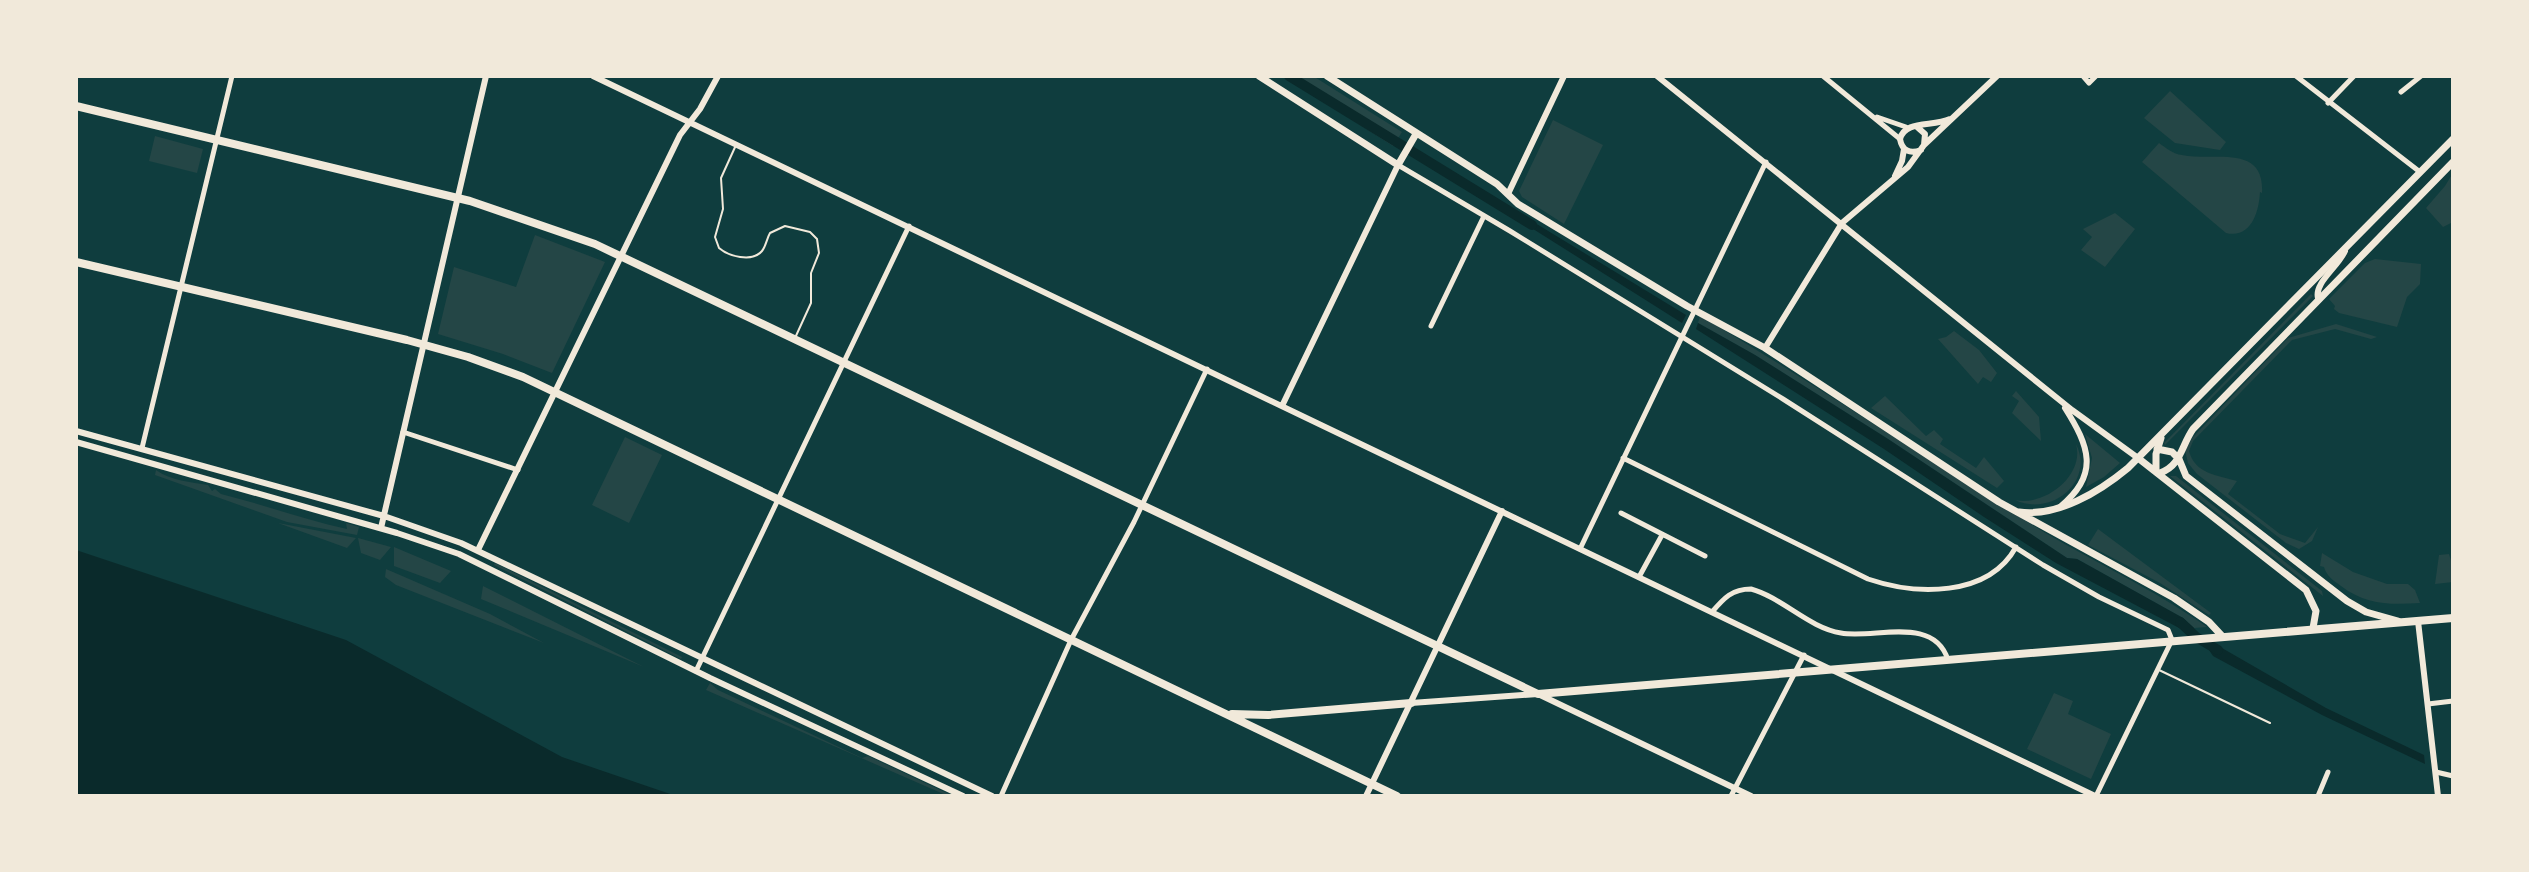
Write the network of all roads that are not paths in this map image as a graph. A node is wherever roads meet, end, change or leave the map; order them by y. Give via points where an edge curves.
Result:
1 (232, 76) edge
2 (486, 76) edge
3 (593, 76) edge
4 (718, 76) edge
5 (1259, 76) edge
6 (1327, 76) edge
7 (1564, 76) edge
8 (1657, 76) edge
9 (1823, 76) edge
10 (1997, 76) edge
11 (2083, 76) edge
12 (2096, 76) edge
13 (2296, 76) edge
14 (2354, 76) edge
15 (2421, 76) edge
16 (2401, 92) dead end
17 (2328, 103) junction
18 (76, 106) edge
19 (1957, 114) junction
20 (1872, 115) junction
21 (690, 122) junction
22 (1916, 126) junction
23 (1906, 127) junction
24 (1416, 134) junction
25 (216, 139) junction
26 (1900, 139) junction
27 (2453, 139) edge
28 (736, 144) junction
29 (1923, 148) junction
30 (1904, 149) junction
31 (1766, 162) junction
32 (2453, 162) edge
33 (1398, 165) junction
34 (2420, 172) junction
35 (1893, 180) junction
36 (1508, 194) junction
37 (456, 198) junction
38 (1484, 216) junction
39 (1842, 223) junction
40 (909, 226) junction
41 (2345, 251) junction
42 (622, 256) junction
43 (76, 262) edge
44 (181, 287) junction
45 (2318, 298) junction
46 (1692, 312) junction
47 (1431, 326) dead end
48 (1680, 337) junction
49 (794, 338) junction
50 (423, 344) junction
51 (1765, 348) junction
52 (843, 362) junction
53 (1207, 369) junction
54 (556, 391) junction
55 (2061, 401) junction
56 (1282, 406) junction
57 (76, 431) edge
58 (403, 432) junction
59 (2163, 434) junction
60 (76, 442) edge
61 (142, 448) junction
62 (2157, 449) junction
63 (1623, 458) junction
64 (2138, 458) junction
65 (2179, 459) junction
66 (518, 470) junction
67 (2158, 472) junction
68 (777, 497) junction
69 (1142, 506) junction
70 (2060, 506) junction
71 (2013, 510) junction
72 (1502, 511) junction
73 (1621, 513) dead end
74 (384, 516) junction
75 (381, 528) junction
76 (1662, 535) junction
77 (2016, 547) junction
78 (1580, 549) junction
79 (478, 550) junction
80 (459, 554) junction
81 (1705, 556) dead end
82 (1639, 577) junction
83 (1712, 612) junction
84 (2453, 618) edge
85 (2418, 621) junction
86 (2401, 622) junction
87 (2313, 628) junction
88 (2222, 636) junction
89 (1071, 640) junction
90 (2172, 640) junction
91 (1439, 646) junction
92 (1804, 655) junction
93 (701, 659) junction
94 (1948, 660) junction
95 (1833, 669) junction
96 (2158, 670) junction
97 (696, 671) junction
98 (1796, 674) junction
99 (1538, 694) junction
100 (2453, 701) edge
101 (1411, 703) junction
102 (2428, 704) junction
103 (1225, 713) junction
104 (2270, 723) dead end
105 (2328, 772) dead end
106 (2436, 772) junction
107 (2453, 776) edge
108 (1372, 784) junction
109 (1735, 788) junction
110 (963, 796) edge
111 (992, 796) edge
112 (1001, 796) edge
113 (1366, 796) edge
114 (1397, 796) edge
115 (1731, 796) edge
116 (1751, 796) edge
117 (2095, 796) edge
118 (2318, 796) edge
119 (2438, 796) edge

1 - 25 street
2 - 37 street
3 - 21 street
4 - 21 street
5 - 33 main road
6 - 24 main road
7 - 36 street
8 - 31 street
9 - 20 street
10 - 19 street
11 - 12 street via 2089,83
13 - 17 street
14 - 17 street
15 - 16 street
17 - 34 street
18 - 25 main road
19 - 22 street via 1941,123
19 - 29 street
20 - 23 street
20 - 26 street
21 - 28 street
21 - 42 street
22 - 23 street
22 - 29 street via 1925,134
23 - 26 street
24 - 33 main road
24 - 36 main road
25 - 37 main road
25 - 44 street
26 - 30 street
27 - 34 main road
28 - 40 street
28 - 49 lane via 721,178 723,209 715,237 719,248 734,256 756,256 770,233 785,226 810,232 818,244 811,303
29 - 30 street
29 - 35 street
30 - 35 street
31 - 39 street
31 - 46 street
32 - 45 main road
33 - 38 street
33 - 56 street
34 - 41 main road
35 - 39 street
36 - 46 main road
37 - 42 main road via 540,223
37 - 50 street
38 - 47 street
38 - 48 street
39 - 51 street
39 - 55 street
40 - 52 street
40 - 53 street
41 - 45 street via 2318,286
41 - 59 main road
42 - 49 main road
42 - 54 street
43 - 44 main road
44 - 50 main road
44 - 61 street
45 - 65 main road via 2193,429
46 - 48 street
46 - 51 main road
48 - 63 street
48 - 77 street
49 - 52 main road
50 - 54 main road
50 - 58 street
51 - 71 main road
52 - 68 street
52 - 69 main road
53 - 56 street
53 - 69 street
54 - 66 street
54 - 68 main road
55 - 64 street
55 - 70 street via 2083,440 2087,463 2083,484
56 - 72 street
57 - 61 street
58 - 66 street
58 - 74 street
59 - 62 main road
59 - 64 main road
60 - 75 street
61 - 74 street
62 - 65 main road
62 - 67 main road
63 - 77 street via 1883,584 1920,589 1975,582 2000,569
63 - 78 street
64 - 67 main road
64 - 70 main road via 2102,487
65 - 67 main road
65 - 86 main road via 2186,476 2332,591 2366,612
66 - 79 street
67 - 87 main road via 2306,590 2316,611
68 - 89 main road
68 - 93 street
69 - 89 street
69 - 91 main road
70 - 71 main road via 2041,513
71 - 88 main road via 2174,598
72 - 78 street
72 - 91 street
73 - 76 street
74 - 75 street
74 - 79 street
75 - 80 street
76 - 81 street
76 - 82 street
77 - 90 street via 2076,585 2158,624
78 - 82 street
79 - 80 street
79 - 93 street
80 - 97 street
82 - 83 street
83 - 92 street
83 - 94 street via 1729,594 1751,589 1838,633 1924,634 1940,644
84 - 85 main road
85 - 86 main road
85 - 102 street
86 - 87 main road
87 - 88 main road
88 - 90 main road
89 - 103 main road
89 - 112 street
90 - 94 main road
90 - 96 street
91 - 99 main road
91 - 101 street
92 - 95 street
92 - 98 street
93 - 97 street
93 - 111 street
94 - 95 main road
95 - 98 main road
95 - 117 street
96 - 104 lane
96 - 117 street
97 - 110 street
98 - 99 main road
98 - 109 street
99 - 101 street
99 - 109 street
100 - 102 street
101 - 103 main road via 1268,715
101 - 108 street
102 - 106 street
103 - 108 main road
105 - 118 street
106 - 107 street
106 - 119 street
108 - 113 street
108 - 114 main road
109 - 115 street
109 - 116 street

